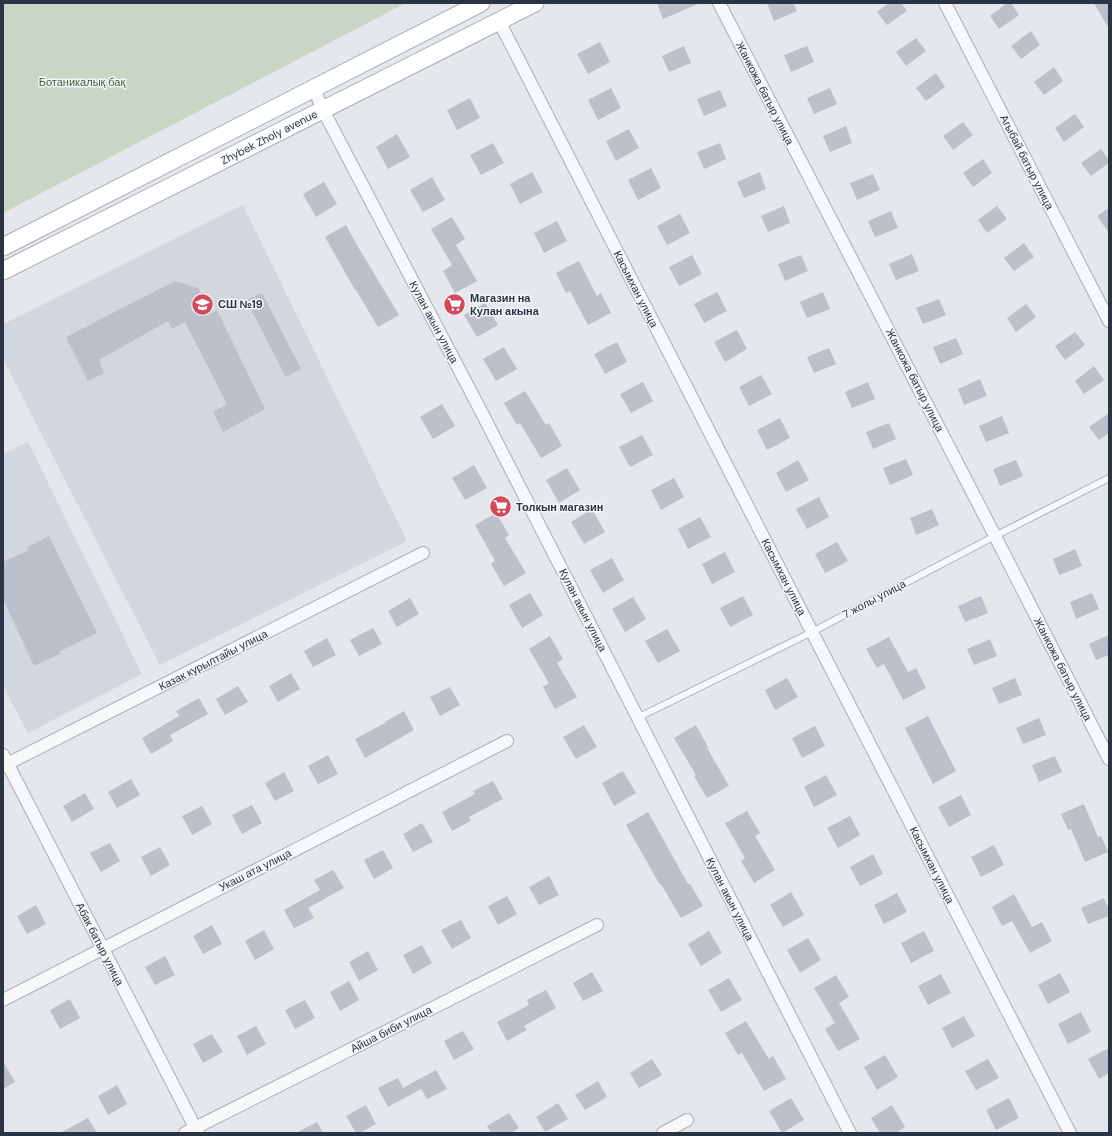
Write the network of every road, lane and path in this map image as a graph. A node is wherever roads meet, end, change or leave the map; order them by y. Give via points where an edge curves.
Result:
1 (482, 3) edge
2 (535, 3) edge
3 (718, 3) edge
4 (945, 3) edge
5 (499, 21) junction
6 (314, 89) junction
7 (323, 110) junction
8 (3, 247) edge
9 (3, 271) edge
10 (1109, 321) edge
11 (1109, 478) edge
12 (996, 536) junction
13 (423, 553) dead end
14 (812, 632) junction
15 (637, 718) junction
16 (507, 741) dead end
17 (1109, 759) edge
18 (4, 761) edge
19 (597, 925) dead end
20 (103, 948) junction
21 (3, 1000) edge
22 (687, 1120) dead end
23 (193, 1131) edge
24 (663, 1133) edge
25 (850, 1133) edge
26 (1070, 1133) edge

1 - 6 street, Zhybek Zholy avenue
2 - 5 street, Zhybek Zholy avenue
3 - 12 street, Жанкожа батыр улица
4 - 10 street, Агыбай батыр улица
5 - 7 street, Zhybek Zholy avenue
5 - 14 street, Касымхан улица
6 - 7 street, Кулан акын улица
6 - 8 street, Zhybek Zholy avenue
7 - 9 street, Zhybek Zholy avenue
7 - 15 street, Кулан акын улица via 483,415
11 - 12 lane, 7 жолы улица
12 - 14 lane, 7 жолы улица
12 - 17 street, Жанкожа батыр улица
13 - 18 street, Казак курылтайы улица via 216,658
14 - 15 lane, 7 жолы улица
14 - 26 street, Касымхан улица
15 - 25 street, Кулан акын улица
16 - 20 street, Укаш ата улица
18 - 20 street, Абак батыр улица
19 - 23 street, Айша биби улица
20 - 21 street, Укаш ата улица
20 - 23 street, Абак батыр улица
22 - 24 street

